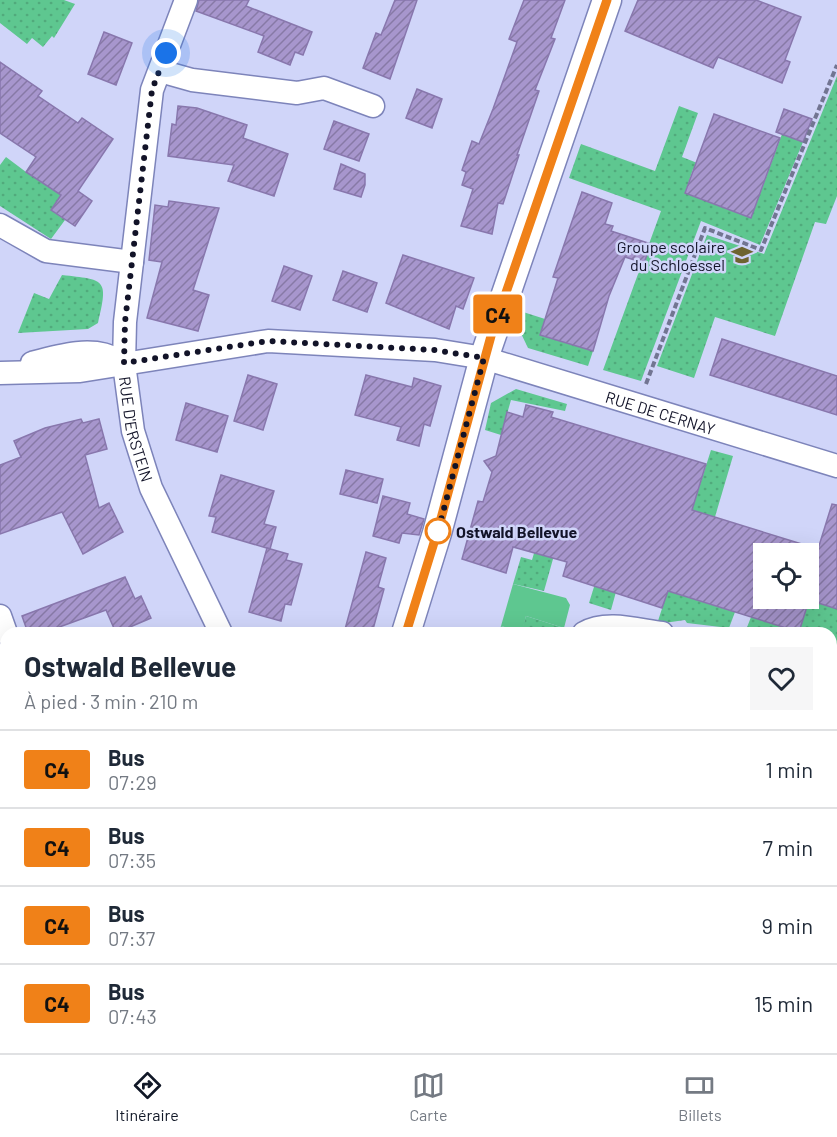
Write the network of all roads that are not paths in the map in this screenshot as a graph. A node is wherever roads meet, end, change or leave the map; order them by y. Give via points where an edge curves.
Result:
1 (186, 0) edge
2 (608, 0) edge
3 (160, 71) junction
4 (373, 106) dead end
5 (0, 225) edge
6 (132, 262) junction
7 (484, 358) junction
8 (124, 363) junction
9 (0, 372) edge
10 (837, 465) edge
11 (218, 627) edge
12 (408, 627) edge
13 (598, 627) edge
14 (616, 627) edge

1 - 3 street, RUE D'ERSTEIN
2 - 7 street
3 - 4 street via 192,80 297,93 324,88
3 - 6 street, RUE D'ERSTEIN via 152,90
5 - 6 street via 46,251
6 - 8 street, RUE D'ERSTEIN
7 - 8 street, RUE DE CERNAY via 435,350 268,341
7 - 10 street, RUE DE CERNAY
7 - 12 street
8 - 9 street, RUE DE CERNAY via 80,371
8 - 11 street, RUE D'ERSTEIN via 133,431 151,488
13 - 14 street

